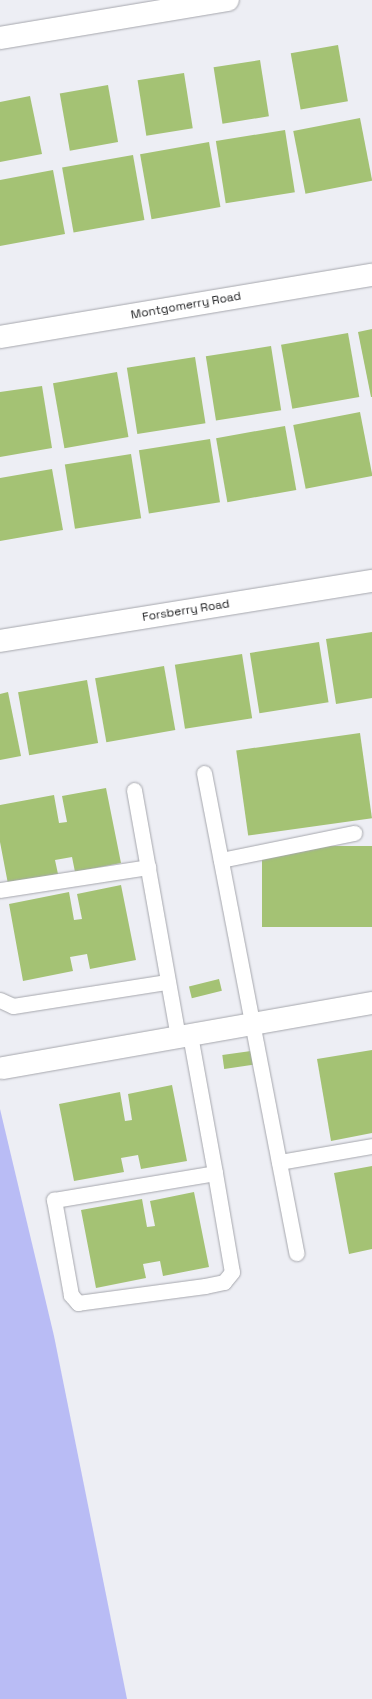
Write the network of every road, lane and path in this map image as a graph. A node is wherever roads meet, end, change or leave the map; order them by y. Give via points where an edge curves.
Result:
1 (228, 0) edge
2 (0, 38) edge
3 (372, 275) edge
4 (0, 338) edge
5 (372, 581) edge
6 (0, 641) edge
7 (204, 773) dead end
8 (134, 790) dead end
9 (354, 833) dead end
10 (221, 860) junction
11 (148, 867) junction
12 (0, 890) edge
13 (167, 982) junction
14 (0, 1000) edge
15 (372, 1004) edge
16 (254, 1024) junction
17 (184, 1036) junction
18 (3, 1068) dead end
19 (372, 1146) edge
20 (279, 1162) junction
21 (214, 1173) junction
22 (296, 1253) dead end

1 - 2 street
3 - 4 street, Montgomerry Road
5 - 6 street, Forsberry Road
7 - 10 lane
8 - 11 lane
9 - 10 lane
10 - 16 lane
11 - 12 lane
11 - 13 lane
13 - 14 lane via 13,1006
13 - 17 lane
15 - 16 street
16 - 17 street
16 - 20 lane
17 - 18 street
17 - 21 lane
19 - 20 lane
20 - 22 lane
21 - 21 lane via 54,1200 71,1295 78,1303 224,1282 232,1272

